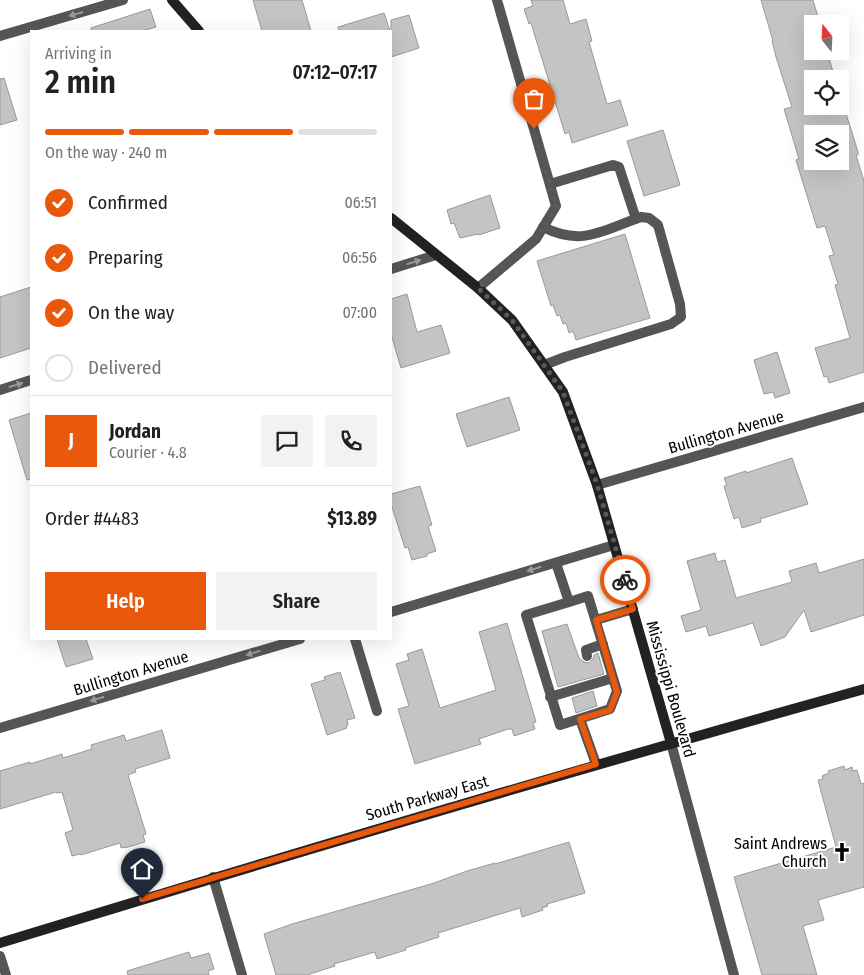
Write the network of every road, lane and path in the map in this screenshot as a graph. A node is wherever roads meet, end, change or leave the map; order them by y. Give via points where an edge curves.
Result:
1 (123, 0) edge
2 (172, 0) edge
3 (497, 0) edge
4 (198, 30) edge
5 (0, 36) edge
6 (550, 184) junction
7 (392, 219) edge
8 (636, 219) junction
9 (543, 227) junction
10 (436, 255) junction
11 (392, 269) edge
12 (478, 288) junction
13 (544, 365) junction
14 (30, 380) edge
15 (0, 390) edge
16 (864, 408) edge
17 (597, 484) junction
18 (614, 545) junction
19 (556, 563) junction
20 (570, 602) junction
21 (633, 609) junction
22 (392, 612) edge
23 (596, 620) junction
24 (297, 640) edge
25 (355, 640) edge
26 (603, 644) junction
27 (588, 656) dead end
28 (613, 678) junction
29 (864, 689) edge
30 (550, 697) junction
31 (377, 711) dead end
32 (580, 719) junction
33 (0, 728) edge
34 (671, 743) junction
35 (596, 764) junction
36 (213, 877) junction
37 (0, 943) edge
38 (0, 956) edge
39 (6, 975) edge
40 (242, 975) edge
41 (734, 975) edge

1 -> 5 street
2 - 4 main road
3 - 6 street
6 - 8 street via 613,165 619,167
6 - 9 street via 556,206
7 - 10 main road, Mississippi Boulevard
8 - 9 street via 580,237 557,234
8 - 13 street via 649,218 658,225 681,317 671,324
9 - 12 street via 536,239
11 -> 10 street
10 - 12 main road, Mississippi Boulevard
12 - 13 main road, Mississippi Boulevard via 512,320
13 - 17 main road, Mississippi Boulevard via 563,392
15 -> 14 street
16 - 17 street, Bullington Avenue
17 - 18 main road, Mississippi Boulevard
18 - 19 street
18 - 21 main road, Mississippi Boulevard
19 - 20 street
19 -> 22 street
20 - 23 street via 588,596
20 - 30 street via 526,615
21 - 23 street
21 - 34 main road, Mississippi Boulevard
23 - 26 street
24 -> 33 street, Bullington Avenue
25 - 31 street
26 - 27 street via 586,650
26 - 28 street
28 - 30 street via 595,680
28 - 32 street via 617,692 610,710
29 - 34 main road, South Parkway East
30 - 32 street via 560,725
32 - 35 street
34 - 35 main road, South Parkway East
34 - 41 street, Mississippi Boulevard
35 - 36 main road, South Parkway East
36 - 37 main road, South Parkway East
36 - 40 street
38 - 39 street

